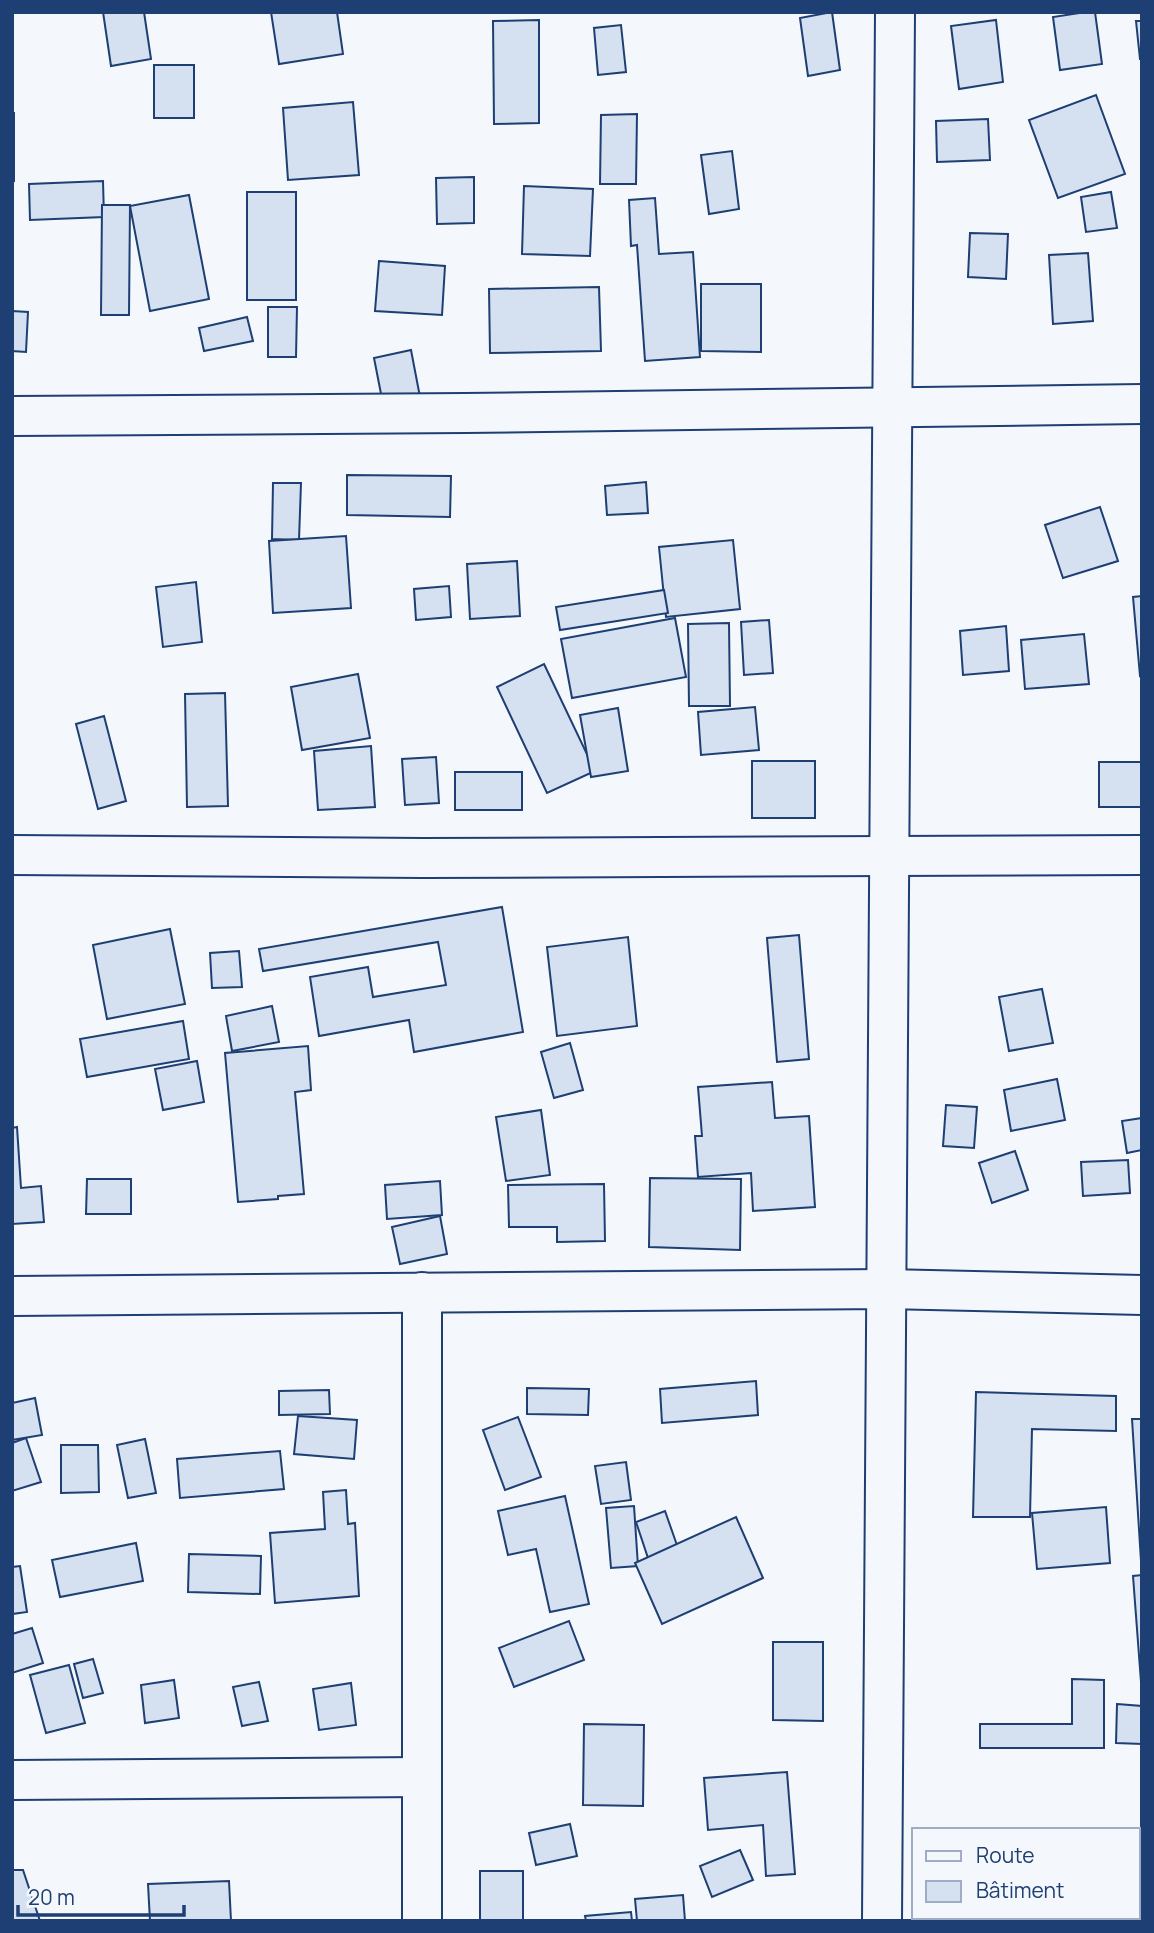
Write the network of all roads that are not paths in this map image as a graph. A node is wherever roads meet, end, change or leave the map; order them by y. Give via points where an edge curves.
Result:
1 (895, 12) edge
2 (1142, 404) edge
3 (893, 407) junction
4 (12, 416) edge
5 (12, 855) edge
6 (1142, 855) edge
7 (890, 856) junction
8 (886, 1289) junction
9 (422, 1292) junction
10 (1142, 1295) edge
11 (12, 1296) edge
12 (422, 1777) junction
13 (12, 1780) edge
14 (422, 1921) edge
15 (882, 1921) edge

1 - 3 street
2 - 3 street
3 - 4 street
3 - 7 street
5 - 7 street
6 - 7 street
7 - 8 street
8 - 9 street
8 - 10 street
8 - 15 street
9 - 11 street
9 - 12 street
12 - 13 street
12 - 14 street

